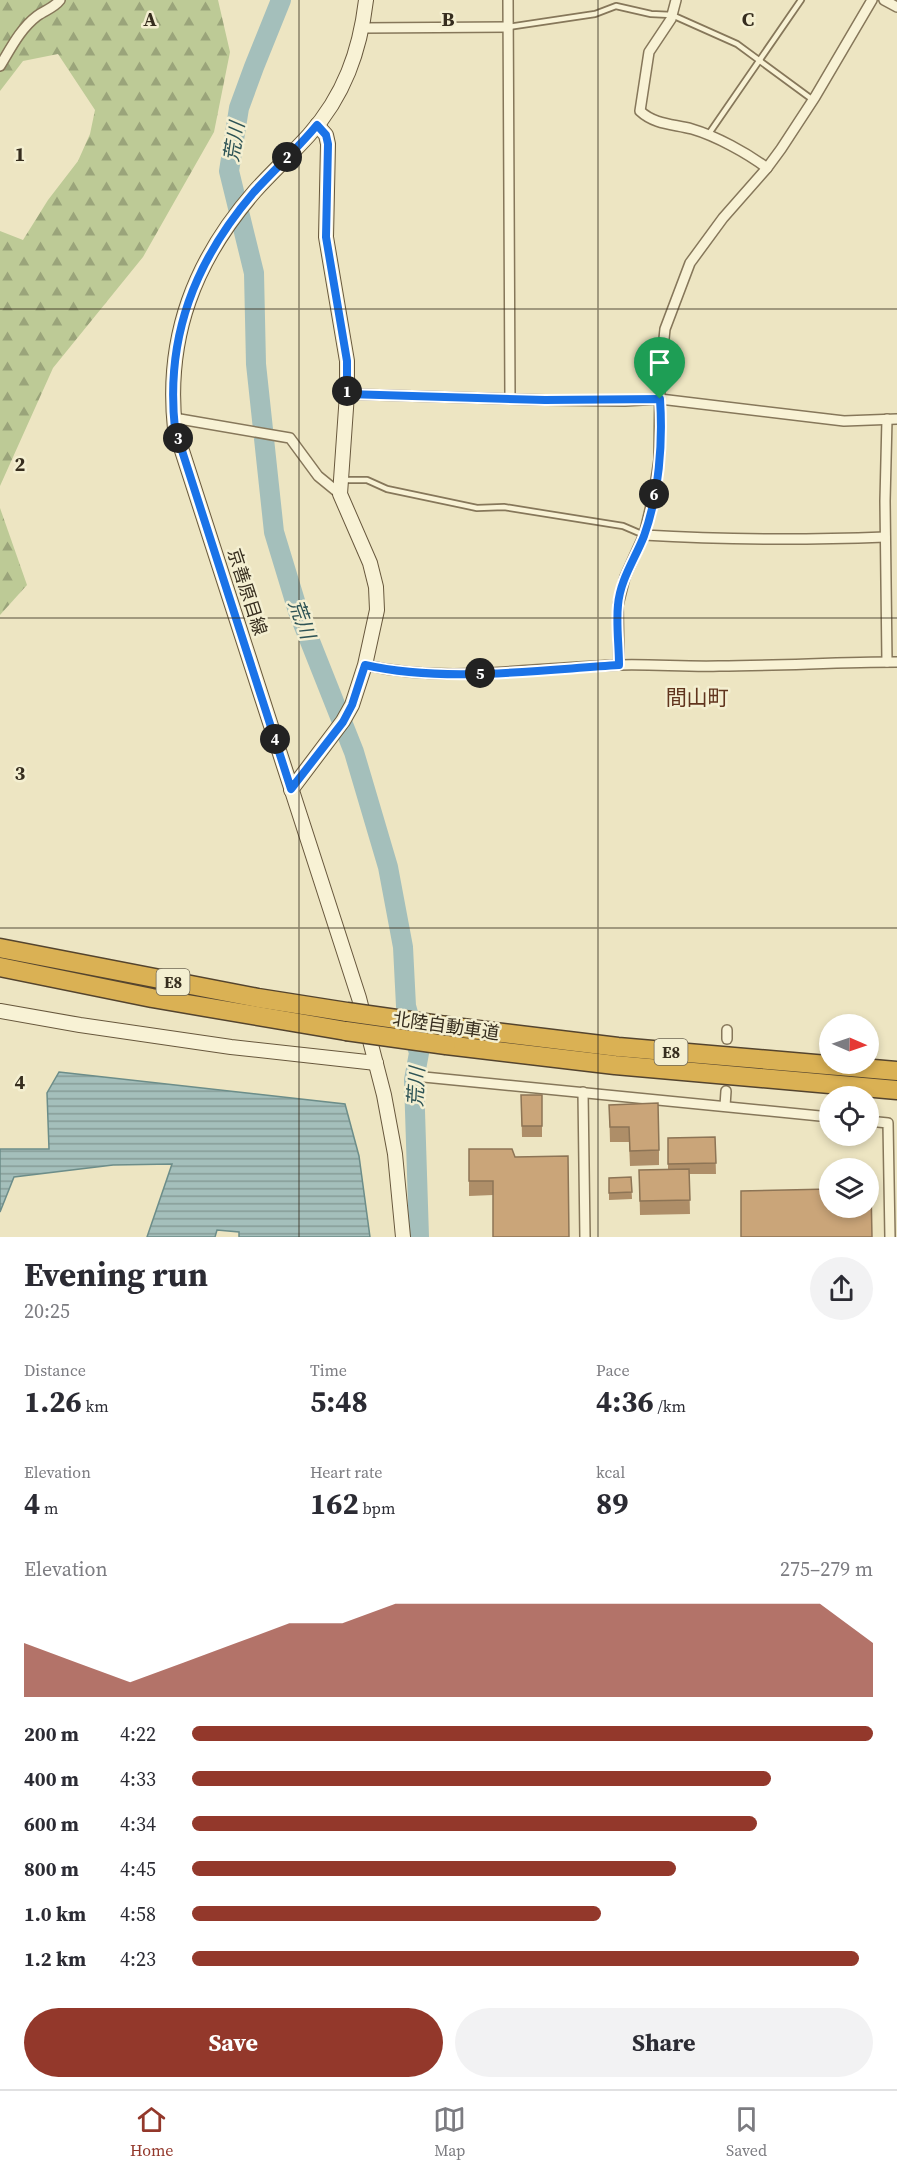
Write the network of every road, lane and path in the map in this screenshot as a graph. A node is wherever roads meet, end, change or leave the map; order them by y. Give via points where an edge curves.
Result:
1 (60, 0) edge
2 (366, 0) edge
3 (508, 0) edge
4 (676, 0) edge
5 (801, 0) edge
6 (872, 0) edge
7 (884, 0) edge
8 (897, 7) edge
9 (672, 15) junction
10 (508, 27) junction
11 (363, 28) junction
12 (760, 61) junction
13 (0, 66) edge
14 (813, 100) junction
15 (317, 125) junction
16 (708, 135) junction
17 (767, 168) junction
18 (347, 394) junction
19 (510, 398) junction
20 (660, 399) junction
21 (174, 418) junction
22 (887, 419) junction
23 (897, 419) edge
24 (340, 488) junction
25 (644, 535) junction
26 (885, 537) junction
27 (892, 662) edge
28 (365, 665) junction
29 (619, 665) junction
30 (291, 789) junction
31 (0, 948) edge
32 (0, 967) edge
33 (0, 1011) edge
34 (741, 1059) junction
35 (819, 1062) edge
36 (376, 1063) junction
37 (879, 1063) edge
38 (897, 1063) edge
39 (897, 1071) edge
40 (424, 1077) dead end
41 (726, 1091) dead end
42 (897, 1091) edge
43 (583, 1092) junction
44 (725, 1106) junction
45 (819, 1116) edge
46 (879, 1123) edge
47 (403, 1237) edge
48 (585, 1237) edge
49 (890, 1237) edge

1 - 13 street via 20,33
2 - 11 main road, 京善原目線
3 - 10 street
4 - 9 street
5 - 12 lane
6 - 14 street
7 - 8 street
9 - 10 lane via 616,6 595,14
9 - 12 lane via 737,44
9 - 16 street via 649,52 640,111 650,119
10 - 11 street
10 - 19 street
11 - 15 main road, 京善原目線 via 343,85
12 - 14 lane
12 - 16 lane
14 - 17 street
15 - 18 main road via 328,144 326,237 347,361
15 - 21 main road, 京善原目線 via 228,226 204,263 186,308 176,357
16 - 17 street
17 - 20 street via 690,263 665,329
18 - 19 street
18 - 24 main road
19 - 20 street
20 - 22 street via 844,421
20 - 25 street via 659,460
21 - 24 street via 290,438 318,476
21 - 30 main road, 京善原目線
22 - 23 street
22 - 26 street
24 - 25 lane via 368,480 387,489 465,506 504,507 623,526
24 - 28 main road via 376,587 377,610
25 - 26 street via 778,540
25 - 29 street via 618,604
26 - 27 street
27 - 29 street
28 - 29 street via 425,673
28 - 30 main road via 343,722
30 - 36 main road, 京善原目線 via 359,998
31 - 34 highway, 北陸自動車道 / E8, bridge via 347,1012 533,1038
32 - 42 highway, 北陸自動車道 / E8, bridge via 163,1000 446,1045
33 - 36 main road via 231,1047
34 - 35 highway
34 - 39 highway, 北陸自動車道 / E8
36 - 47 main road, 京善原目線 via 395,1154
37 - 38 highway
40 - 43 street
41 - 44 street
43 - 44 street
43 - 48 street
44 - 45 street
46 - 49 street via 888,1124

